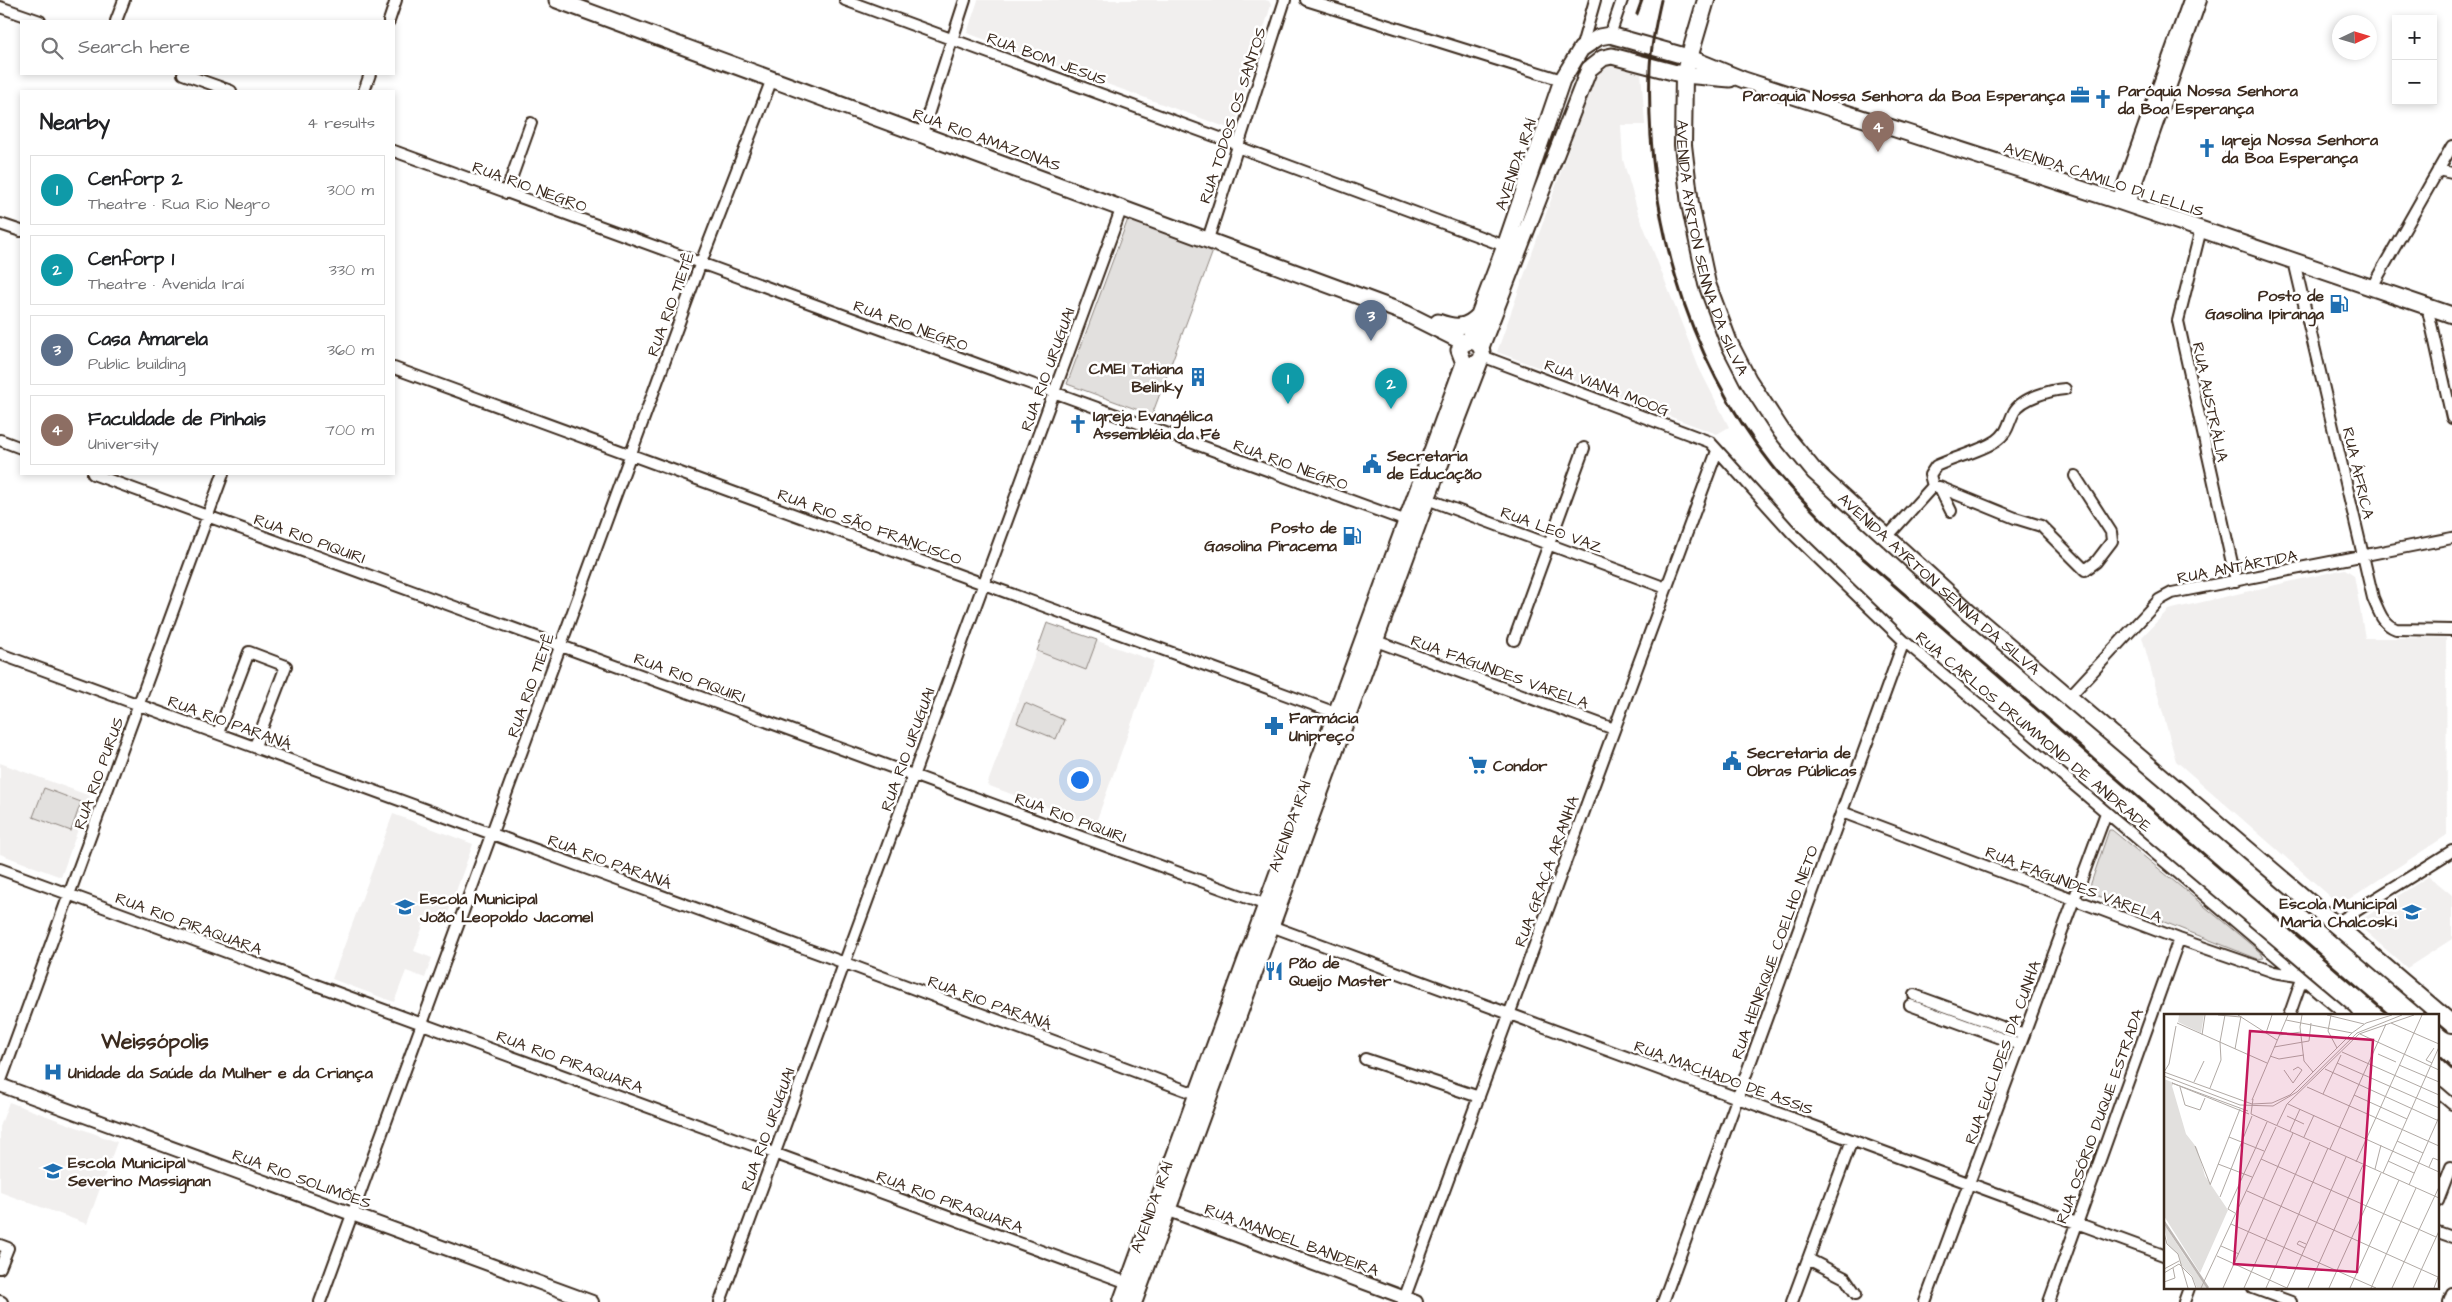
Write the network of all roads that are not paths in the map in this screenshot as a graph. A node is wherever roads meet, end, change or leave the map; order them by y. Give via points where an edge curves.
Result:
1 (124, 0) edge
2 (396, 0) edge
3 (557, 0) edge
4 (845, 0) edge
5 (965, 0) edge
6 (1285, 0) edge
7 (1306, 0) edge
8 (1595, 0) edge
9 (1622, 0) edge
10 (1706, 0) edge
11 (2190, 0) edge
12 (2200, 0) edge
13 (0, 7) edge
14 (37, 20) edge
15 (116, 20) edge
16 (389, 20) edge
17 (1610, 36) junction
18 (953, 39) junction
19 (1580, 49) junction
20 (1612, 56) joint
21 (1688, 57) junction
22 (187, 75) edge
23 (370, 75) edge
24 (1684, 75) junction
25 (772, 79) junction
26 (1562, 80) junction
27 (1744, 80) junction
28 (228, 90) edge
29 (364, 90) edge
30 (530, 123) dead end
31 (922, 134) junction
32 (1238, 146) junction
33 (2452, 146) edge
34 (395, 151) edge
35 (2438, 170) junction
36 (2452, 173) edge
37 (506, 194) junction
38 (2123, 203) junction
39 (1122, 207) junction
40 (0, 224) edge
41 (2201, 229) junction
42 (20, 231) edge
43 (1208, 239) junction
44 (1505, 246) junction
45 (2294, 261) junction
46 (700, 264) junction
47 (2372, 287) junction
48 (2427, 306) junction
49 (1405, 313) junction
50 (1479, 315) junction
51 (2452, 315) edge
52 (1471, 353) junction
53 (395, 368) edge
54 (2065, 389) dead end
55 (1054, 394) junction
56 (2452, 418) edge
57 (0, 440) edge
58 (20, 448) edge
59 (1584, 448) dead end
60 (1717, 451) junction
61 (630, 454) junction
62 (96, 475) edge
63 (223, 475) edge
64 (2075, 476) dead end
65 (1936, 487) junction
66 (1427, 499) junction
67 (1951, 511) dead end
68 (208, 516) junction
69 (1412, 523) junction
70 (1887, 537) junction
71 (2452, 538) edge
72 (1549, 544) junction
73 (2364, 557) junction
74 (2236, 581) junction
75 (983, 583) junction
76 (1666, 588) junction
77 (2452, 630) edge
78 (1376, 640) junction
79 (1514, 640) dead end
80 (1904, 641) junction
81 (560, 646) junction
82 (0, 654) edge
83 (2069, 697) junction
84 (138, 705) junction
85 (1336, 713) junction
86 (1614, 729) junction
87 (218, 733) junction
88 (1333, 738) junction
89 (255, 746) junction
90 (914, 774) junction
91 (1842, 812) junction
92 (2106, 813) junction
93 (492, 834) junction
94 (2452, 851) edge
95 (0, 869) edge
96 (69, 895) junction
97 (2074, 900) junction
98 (1272, 907) junction
99 (2335, 924) junction
100 (1271, 926) junction
101 (2178, 939) junction
102 (845, 963) junction
103 (2300, 978) junction
104 (1912, 1000) dead end
105 (1509, 1014) junction
106 (2290, 1014) edge
107 (2345, 1014) edge
108 (423, 1023) junction
109 (2452, 1024) edge
110 (2022, 1040) junction
111 (1365, 1059) dead end
112 (1212, 1070) junction
113 (0, 1084) edge
114 (2440, 1094) edge
115 (1202, 1097) junction
116 (1479, 1097) junction
117 (1736, 1098) junction
118 (2452, 1104) edge
119 (1852, 1140) junction
120 (774, 1153) junction
121 (2451, 1167) dead end
122 (1969, 1184) junction
123 (2440, 1195) edge
124 (1162, 1208) junction
125 (352, 1214) junction
126 (2076, 1223) junction
127 (2440, 1233) edge
128 (2452, 1237) edge
129 (1151, 1238) junction
130 (0, 1245) edge
131 (2164, 1255) edge
132 (1808, 1259) junction
133 (0, 1268) edge
134 (1128, 1283) junction
135 (2188, 1290) edge
136 (2259, 1290) edge
137 (1856, 1294) dead end
138 (2452, 1294) edge
139 (1408, 1301) edge
140 (320, 1302) edge
141 (592, 1302) edge
142 (720, 1302) edge
143 (1121, 1302) edge
144 (1134, 1302) edge
145 (1663, 1302) edge
146 (1792, 1302) edge
147 (1925, 1302) edge
148 (2049, 1302) edge
149 (2184, 1302) edge
150 (2291, 1302) edge
151 (2449, 1302) edge

1 - 15 street
2 - 16 street
3 - 25 main road, RUA RIO AMAZONAS
4 - 18 street, RUA BOM JESUS
5 - 18 street
6 - 32 street, RUA TODOS OS SANTOS
7 - 26 street
8 - 19 street, AVENIDA IRAÍ
9 - 17 street
10 - 21 main road, AVENIDA AYRTON SENNA DA SILVA
11 - 38 street
12 - 38 street
13 - 14 street
17 - 19 main road via 1599,37
17 - 21 main road, AVENIDA CAMILO DI LELLIS
18 - 31 street
18 - 32 street, RUA BOM JESUS
19 - 26 main road, AVENIDA IRAÍ
20 - 24 main road, AVENIDA CAMILO DI LELLIS
20 - 52 main road, AVENIDA IRAÍ via 1595,62 1584,77
21 - 24 main road, AVENIDA AYRTON SENNA DA SILVA
21 - 27 main road, AVENIDA CAMILO DI LELLIS
22 - 28 street
23 - 29 street
24 - 27 main road, AVENIDA CAMILO DI LELLIS
24 - 70 main road, AVENIDA AYRTON SENNA DA SILVA via 1683,144 1691,212 1707,284 1730,343 1748,380 1782,432 1814,471
25 - 31 main road, RUA RIO AMAZONAS
25 - 46 street, RUA RIO TIETÊ
26 - 44 main road, AVENIDA IRAÍ
27 - 38 main road, AVENIDA CAMILO DI LELLIS
30 - 37 street
31 - 39 main road, RUA RIO AMAZONAS
32 - 43 street, RUA TODOS OS SANTOS
32 - 44 street, RUA BOM JESUS
33 - 35 street
34 - 37 street, RUA RIO NEGRO
35 - 36 street
35 - 47 street
37 - 46 street, RUA RIO NEGRO
38 - 41 main road, AVENIDA CAMILO DI LELLIS
39 - 43 main road, RUA RIO AMAZONAS
39 - 55 street, RUA RIO URUGUAI
40 - 42 street
41 - 45 main road, AVENIDA CAMILO DI LELLIS
41 - 74 street, RUA AUSTRÁLIA via 2178,321
43 - 49 main road, RUA RIO AMAZONAS
44 - 50 main road, AVENIDA IRAÍ
45 - 47 main road, AVENIDA CAMILO DI LELLIS
45 - 73 street, RUA ÁFRICA
46 - 55 street, RUA RIO NEGRO
46 - 61 street, RUA RIO TIETÊ
47 - 48 main road, AVENIDA CAMILO DI LELLIS
48 - 51 main road, AVENIDA CAMILO DI LELLIS
48 - 56 street
49 - 50 main road via 1452,327 1472,323
49 - 52 main road, RUA RIO AMAZONAS via 1438,336
50 - 52 main road, AVENIDA IRAÍ
52 - 60 street, RUA VIANA MOOG via 1710,442
52 - 66 main road, AVENIDA IRAÍ
52 - 69 main road, AVENIDA IRAÍ
53 - 61 street, RUA RIO SÃO FRANCISCO
54 - 65 street via 2031,398 2014,411 2011,426 1997,440 1936,466 1930,475
55 - 69 street, RUA RIO NEGRO
55 - 75 street, RUA RIO URUGUAI
57 - 58 street
59 - 72 street
60 - 76 street, RUA GRAÇA ARANHA
60 - 80 street, RUA CARLOS DRUMMOND DE ANDRADE via 1793,534
61 - 75 street, RUA RIO SÃO FRANCISCO
61 - 81 street, RUA RIO TIETÊ
62 - 68 street, RUA RIO PIQUIRI
63 - 68 street, RUA RIO PURUS
64 - 65 street via 2111,532 2112,541 2096,562 2084,570 2041,526 2013,521
65 - 67 street
65 - 70 street
66 - 69 main road, AVENIDA IRAÍ
66 - 72 street, RUA LEO VAZ
68 - 81 street, RUA RIO PIQUIRI
68 - 84 street, RUA RIO PURUS
69 - 78 main road, AVENIDA IRAÍ
69 - 85 main road, AVENIDA IRAÍ
70 - 83 main road, AVENIDA AYRTON SENNA DA SILVA
71 - 73 street, RUA ANTÁRTIDA
72 - 76 street, RUA LEO VAZ
72 - 79 street
73 - 74 street, RUA ANTÁRTIDA
73 - 77 street, RUA ÁFRICA via 2373,598 2388,626
74 - 83 street, RUA ANTÁRTIDA via 2172,593 2160,600
75 - 85 street, RUA RIO SÃO FRANCISCO
75 - 90 street, RUA RIO URUGUAI
76 - 86 street, RUA GRAÇA ARANHA
78 - 86 street, RUA FAGUNDES VARELA
78 - 88 main road, AVENIDA IRAÍ
80 - 91 street, RUA HENRIQUE COELHO NETO
80 - 92 street, RUA CARLOS DRUMMOND DE ANDRADE
81 - 90 street, RUA RIO PIQUIRI
81 - 93 street, RUA RIO TIETÊ
82 - 84 street, RUA RIO PARANÁ
83 - 99 main road, AVENIDA AYRTON SENNA DA SILVA
84 - 87 street, RUA RIO PARANÁ
84 - 96 street, RUA RIO PURUS
85 - 88 main road, AVENIDA IRAÍ
86 - 105 street, RUA GRAÇA ARANHA
87 - 89 street, RUA RIO PARANÁ
87 - 89 street via 249,652 286,666
88 - 98 main road, AVENIDA IRAÍ
89 - 93 street, RUA RIO PARANÁ
90 - 98 street, RUA RIO PIQUIRI
90 - 102 street, RUA RIO URUGUAI
91 - 97 street, RUA FAGUNDES VARELA
91 - 117 street, RUA HENRIQUE COELHO NETO
92 - 97 street, RUA EUCLIDES DA CUNHA
92 - 103 street, RUA CARLOS DRUMMOND DE ANDRADE
93 - 102 street, RUA RIO PARANÁ
93 - 108 street, RUA RIO TIETÊ
94 - 99 street
95 - 96 street, RUA RIO PIRAQUARA
96 - 108 street, RUA RIO PIRAQUARA
96 - 113 street, RUA RIO PURUS
97 - 101 street, RUA FAGUNDES VARELA
97 - 110 street, RUA EUCLIDES DA CUNHA
98 - 100 main road, AVENIDA IRAÍ
98 - 112 main road, AVENIDA IRAÍ
99 - 109 main road, AVENIDA AYRTON SENNA DA SILVA
100 - 105 street, RUA MACHADO DE ASSIS
100 - 112 main road, AVENIDA IRAÍ
101 - 103 street, RUA FAGUNDES VARELA
101 - 126 street, RUA OSÓRIO DUQUE ESTRADA
102 - 115 street, RUA RIO PARANÁ
102 - 120 street, RUA RIO URUGUAI
103 - 106 street
103 - 107 street, RUA CARLOS DRUMMOND DE ANDRADE
104 - 110 street
105 - 116 street, RUA GRAÇA ARANHA
105 - 117 street, RUA MACHADO DE ASSIS
108 - 120 street, RUA RIO PIRAQUARA
108 - 125 street, RUA RIO TIETÊ
110 - 122 street, RUA EUCLIDES DA CUNHA
111 - 116 street
112 - 115 main road, AVENIDA IRAÍ
113 - 125 street, RUA RIO SOLIMÕES
114 - 118 street
115 - 124 main road, AVENIDA IRAÍ
116 - 139 street, RUA GRAÇA ARANHA
117 - 119 street, RUA MACHADO DE ASSIS
117 - 145 street, RUA HENRIQUE COELHO NETO
119 - 122 street, RUA MACHADO DE ASSIS
119 - 132 street
120 - 134 street, RUA RIO PIRAQUARA
120 - 142 street, RUA RIO URUGUAI
121 - 123 street
122 - 126 street, RUA MACHADO DE ASSIS
122 - 147 street, RUA EUCLIDES DA CUNHA
124 - 129 main road, AVENIDA IRAÍ
124 - 139 street, RUA MANOEL BANDEIRA
125 - 140 street, RUA RIO TIETÊ
125 - 141 street, RUA RIO SOLIMÕES
126 - 131 street, RUA MACHADO DE ASSIS
126 - 148 street, RUA OSÓRIO DUQUE ESTRADA
127 - 128 street
129 - 134 main road, AVENIDA IRAÍ
129 - 144 main road, AVENIDA IRAÍ
130 - 133 street via 8,1248
132 - 137 street via 1845,1278
132 - 146 street
134 - 143 main road, AVENIDA IRAÍ
135 - 149 street
136 - 150 street
138 - 151 street

